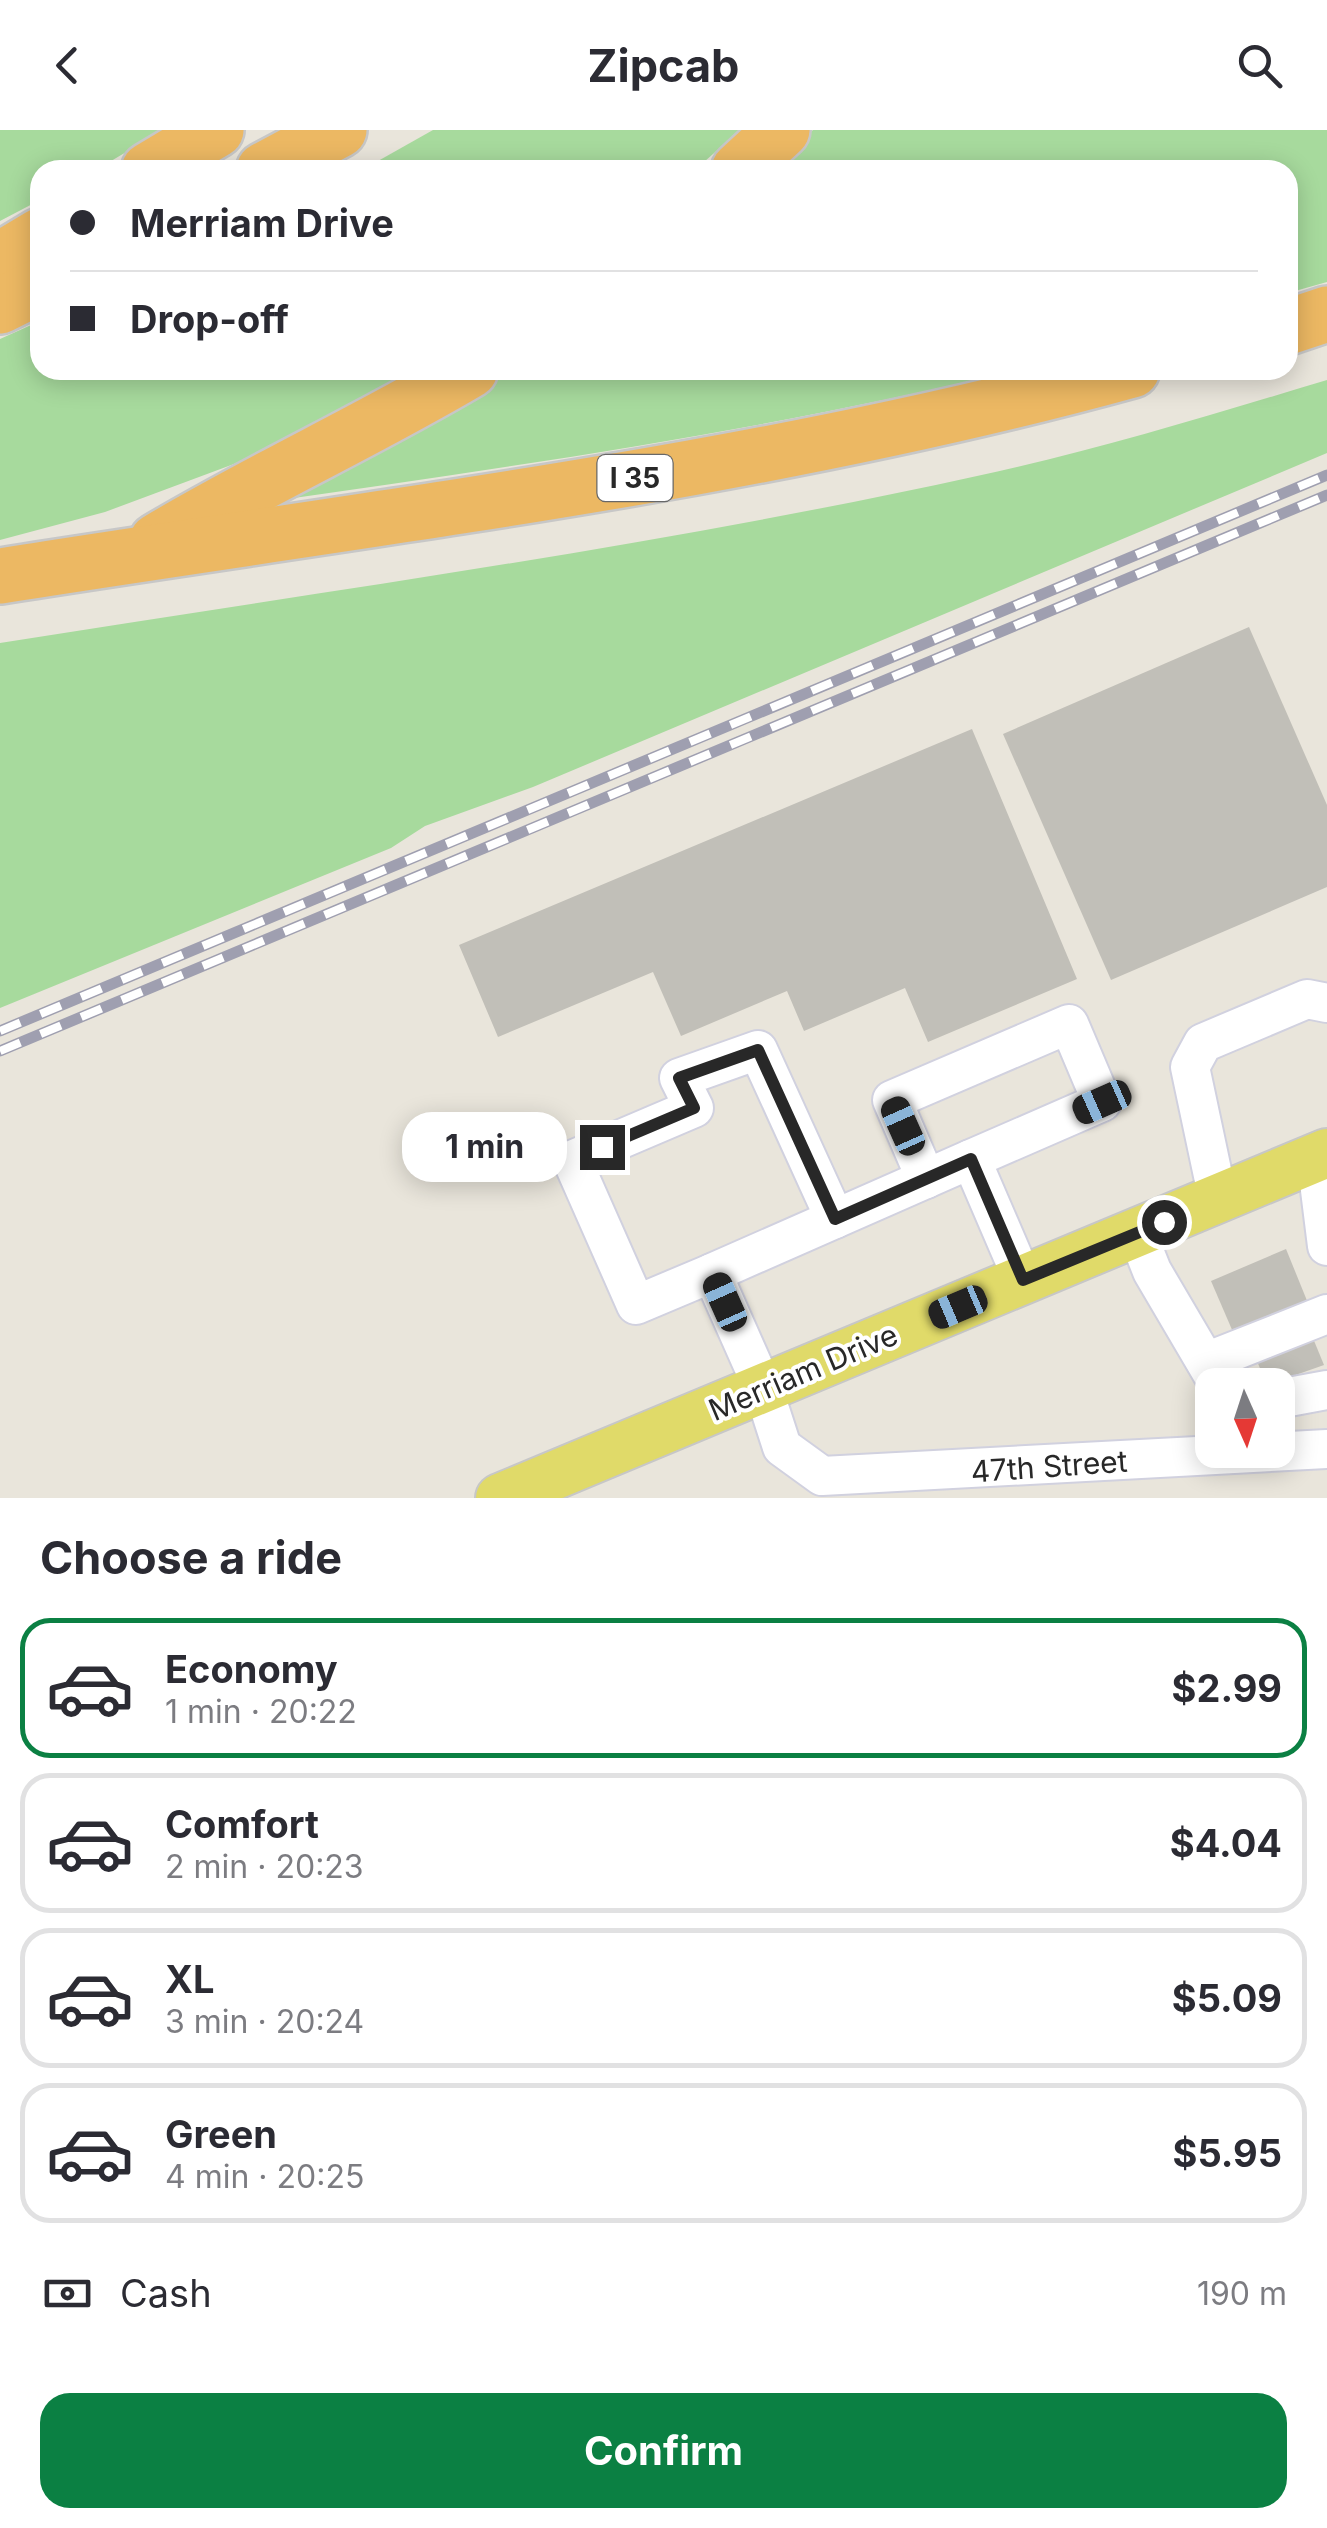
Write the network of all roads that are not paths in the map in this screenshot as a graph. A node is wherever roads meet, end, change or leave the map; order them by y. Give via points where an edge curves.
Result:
1 (216, 130) edge
2 (339, 130) edge
3 (782, 130) edge
4 (166, 160) edge
5 (283, 160) edge
6 (750, 160) edge
7 (30, 242) edge
8 (0, 260) edge
9 (30, 291) edge
10 (0, 306) edge
11 (1327, 314) edge
12 (1298, 324) edge
13 (452, 380) edge
14 (1092, 380) edge
15 (132, 555) junction
16 (0, 576) edge
17 (1327, 1003) edge
18 (1322, 1155) edge
19 (971, 1159) junction
20 (926, 1179) junction
21 (1218, 1199) junction
22 (835, 1219) junction
23 (1136, 1233) junction
24 (1327, 1246) edge
25 (712, 1273) junction
26 (1023, 1280) junction
27 (1327, 1314) edge
28 (1209, 1368) edge
29 (1224, 1368) edge
30 (763, 1388) junction
31 (1327, 1390) edge
32 (1295, 1396) edge
33 (1327, 1450) edge
34 (1295, 1451) edge
35 (1195, 1458) edge
36 (989, 1484) edge
37 (556, 1486) edge
38 (873, 1486) edge
39 (500, 1498) edge

1 - 4 highway
2 - 5 highway
3 - 6 highway
7 - 8 highway
9 - 10 highway
11 - 12 highway
13 - 15 highway
14 - 15 highway, I 35 via 890,430 652,476
15 - 16 highway, I 35
17 - 21 street via 1307,999 1203,1043 1190,1067
18 - 21 main road, Merriam Drive
18 - 24 street
19 - 20 street
19 - 20 street via 1102,1102 1070,1024 892,1100
19 - 26 street
20 - 22 street
21 - 23 main road, Merriam Drive
22 - 25 street
22 - 25 street via 758,1050 679,1078 694,1108 572,1160 636,1305
23 - 26 main road, Merriam Drive
23 - 28 street
25 - 30 street, 47th Street
26 - 30 main road, Merriam Drive
27 - 29 street
30 - 37 main road, Merriam Drive
30 - 38 street, 47th Street via 782,1447 822,1476
31 - 32 street
33 - 34 street, 47th Street
35 - 36 street, 47th Street
36 - 38 street, 47th Street
37 - 39 main road, Merriam Drive

